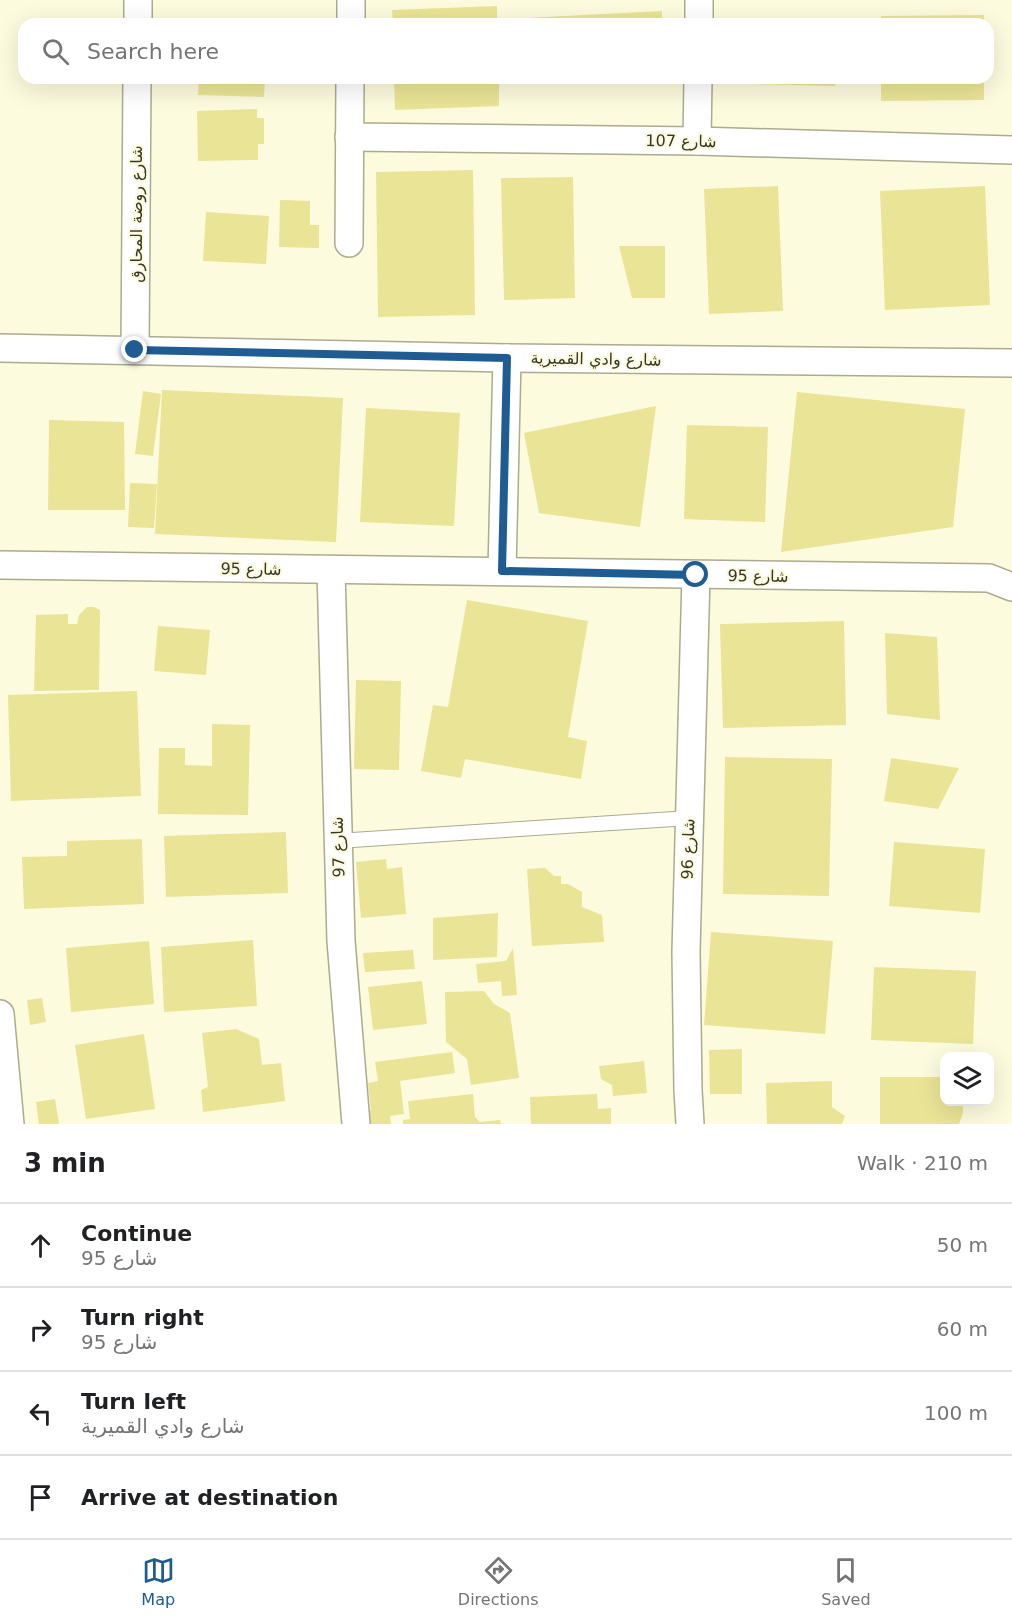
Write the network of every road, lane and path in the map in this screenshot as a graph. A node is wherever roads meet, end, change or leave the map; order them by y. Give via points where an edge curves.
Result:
1 (138, 0) edge
2 (351, 0) edge
3 (699, 0) edge
4 (138, 18) edge
5 (351, 18) edge
6 (699, 18) edge
7 (137, 84) edge
8 (350, 84) edge
9 (698, 84) edge
10 (349, 137) junction
11 (697, 141) junction
12 (1012, 150) edge
13 (349, 243) dead end
14 (0, 348) edge
15 (135, 350) junction
16 (507, 358) junction
17 (1012, 363) edge
18 (0, 565) edge
19 (331, 570) junction
20 (502, 571) junction
21 (696, 575) junction
22 (1012, 587) edge
23 (689, 818) junction
24 (337, 841) junction
25 (0, 1014) edge
26 (10, 1124) edge
27 (356, 1124) edge
28 (690, 1124) edge

1 - 4 street
2 - 5 street
3 - 6 street
7 - 15 street, شارع روضة المحارق
8 - 10 street
9 - 11 street
10 - 11 street, شارع 107
10 - 13 street
11 - 12 street, شارع 107
14 - 15 street, شارع وادي القميرية
15 - 16 street, شارع وادي القميرية
16 - 17 street, شارع وادي القميرية
16 - 20 street
18 - 19 street, شارع 95
19 - 20 street, شارع 95
19 - 24 street, شارع 97
20 - 21 street, شارع 95
21 - 22 street, شارع 95 via 989,578
21 - 23 street, شارع 96
23 - 24 lane
23 - 28 street, شارع 96 via 686,952
24 - 27 street, شارع 97 via 340,941
25 - 26 street

